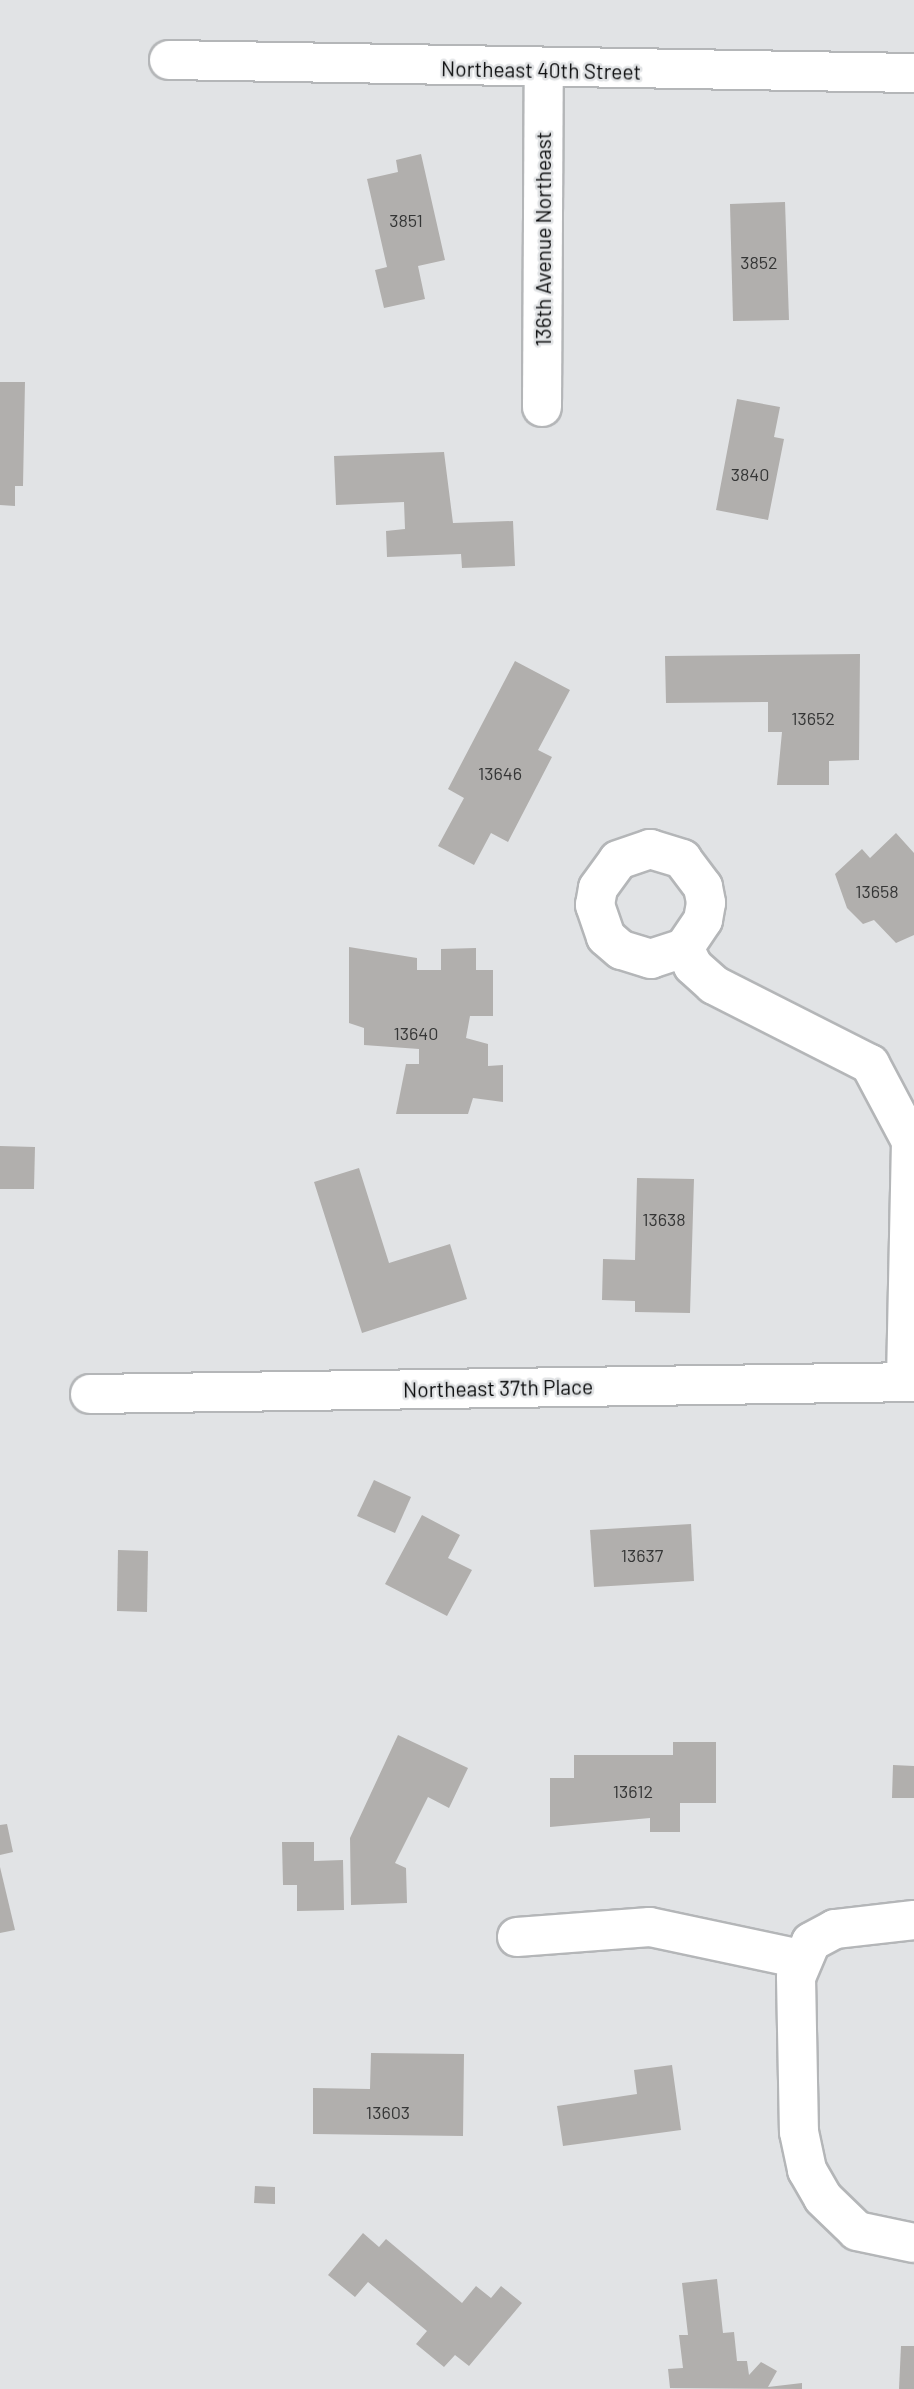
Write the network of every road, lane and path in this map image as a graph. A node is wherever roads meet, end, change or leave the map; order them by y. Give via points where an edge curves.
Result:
1 (169, 60) dead end
2 (544, 71) junction
3 (914, 73) edge
4 (542, 407) dead end
5 (684, 948) dead end
6 (910, 1382) edge
7 (90, 1394) dead end
8 (914, 1920) edge
9 (517, 1937) dead end
10 (806, 1950) junction
11 (914, 2243) edge

1 - 2 street, Northeast 40th Street
2 - 3 street, Northeast 40th Street
2 - 4 street, 136th Avenue Northeast
5 - 6 street, Northeast 37th Place via 713,985 870,1064 911,1141
6 - 7 street, Northeast 37th Place
8 - 10 street via 835,1929
9 - 10 street via 650,1927
10 - 11 street via 796,1978 798,2093 807,2170 823,2199 856,2231

